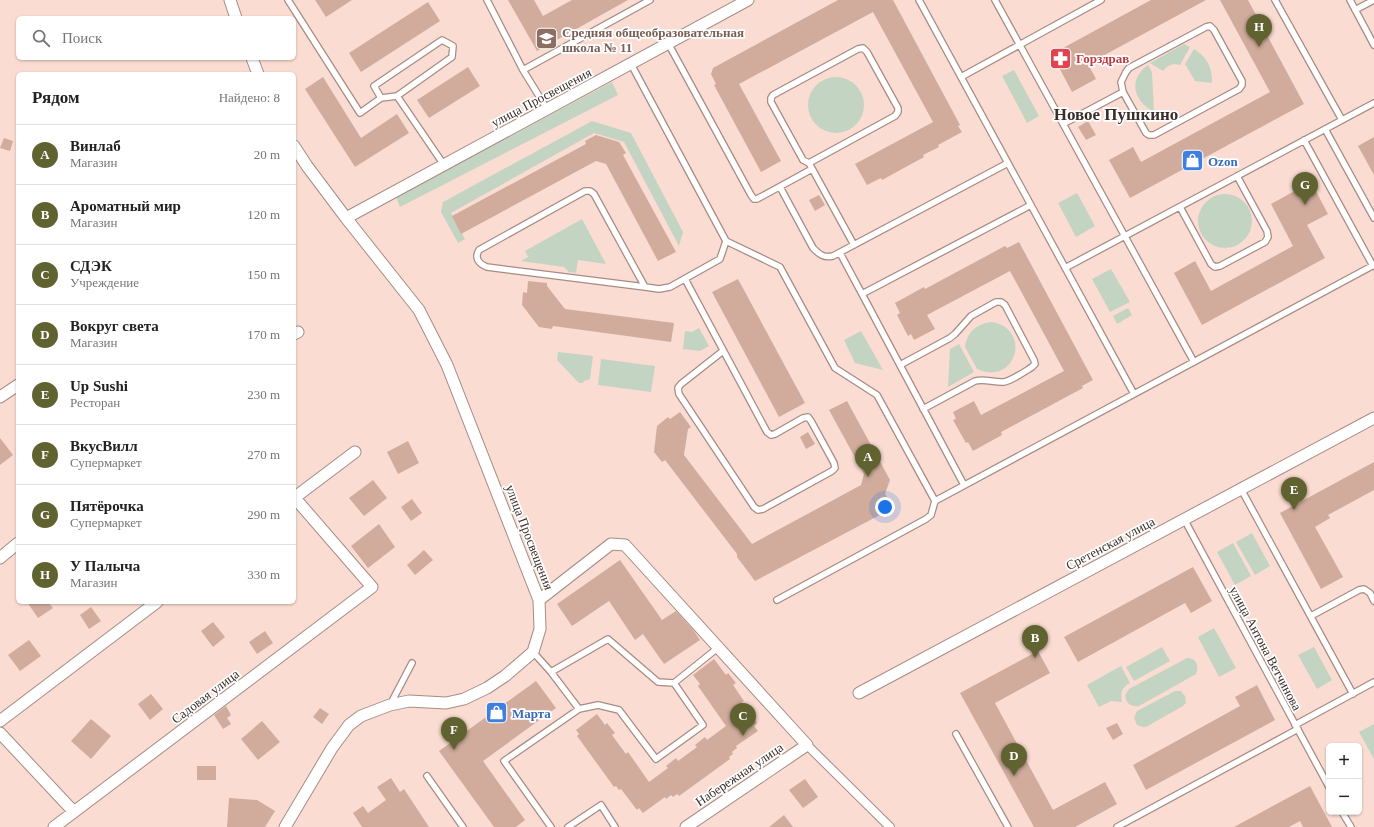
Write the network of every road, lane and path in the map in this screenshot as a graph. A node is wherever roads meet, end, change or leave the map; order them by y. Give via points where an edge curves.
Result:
1 (230, 0) edge
2 (288, 0) edge
3 (487, 0) edge
4 (650, 0) edge
5 (748, 0) edge
6 (919, 0) edge
7 (995, 0) edge
8 (1101, 0) edge
9 (1275, 0) edge
10 (1350, 0) edge
11 (1374, 0) edge
12 (1355, 10) junction
13 (235, 16) edge
14 (668, 43) junction
15 (1020, 45) junction
16 (1374, 45) edge
17 (253, 60) edge
18 (631, 64) junction
19 (524, 70) junction
20 (257, 72) edge
21 (961, 77) junction
22 (1123, 92) junction
23 (397, 96) junction
24 (381, 98) junction
25 (1374, 102) edge
26 (547, 109) junction
27 (1342, 120) junction
28 (1063, 124) junction
29 (1325, 129) junction
30 (1304, 140) junction
31 (296, 149) edge
32 (1008, 163) junction
33 (444, 165) junction
34 (811, 166) junction
35 (1237, 176) junction
36 (780, 187) junction
37 (1031, 205) junction
38 (1180, 207) junction
39 (346, 218) junction
40 (1374, 218) edge
41 (1125, 236) junction
42 (726, 241) junction
43 (854, 245) junction
44 (840, 253) junction
45 (1373, 265) edge
46 (1065, 268) junction
47 (684, 279) junction
48 (645, 287) junction
49 (862, 294) junction
50 (723, 351) junction
51 (1194, 362) junction
52 (900, 365) junction
53 (16, 387) edge
54 (1134, 394) junction
55 (0, 397) edge
56 (924, 409) junction
57 (1374, 418) edge
58 (355, 452) dead end
59 (964, 485) junction
60 (1241, 489) junction
61 (296, 496) edge
62 (296, 500) edge
63 (935, 501) junction
64 (1184, 519) junction
65 (16, 545) edge
66 (0, 558) edge
67 (539, 600) junction
68 (778, 600) dead end
69 (1374, 601) edge
70 (154, 604) edge
71 (1310, 616) junction
72 (719, 647) junction
73 (533, 652) junction
74 (412, 663) dead end
75 (551, 672) junction
76 (1374, 682) edge
77 (674, 683) junction
78 (859, 692) dead end
79 (1353, 694) junction
80 (390, 705) junction
81 (579, 709) junction
82 (0, 721) edge
83 (1297, 727) junction
84 (0, 734) edge
85 (956, 734) dead end
86 (807, 745) junction
87 (427, 776) dead end
88 (1326, 781) edge
89 (74, 812) junction
90 (1344, 815) edge
91 (54, 827) edge
92 (285, 827) edge
93 (463, 827) edge
94 (551, 827) edge
95 (568, 827) edge
96 (615, 827) edge
97 (686, 827) edge
98 (890, 827) edge
99 (1008, 827) edge
100 (1117, 827) edge
101 (1350, 827) edge

1 - 13 street
2 - 24 lane via 360,113
3 - 19 lane
4 - 19 lane
5 - 14 street, улица Просвещения
6 - 21 lane
7 - 15 lane
8 - 15 lane
9 - 27 lane
10 - 12 lane
11 - 12 lane
12 - 16 lane
14 - 18 street, улица Просвещения
14 - 36 lane via 751,196 758,199
15 - 21 lane
15 - 28 lane
17 - 20 street
18 - 26 street, улица Просвещения
18 - 42 lane
19 - 26 lane
21 - 32 lane
22 - 22 lane via 1149,136 1239,89 1242,81 1210,26 1129,68 1121,82
22 - 28 lane
23 - 24 lane
23 - 24 lane via 452,57 453,46 442,40 374,86
23 - 33 lane
25 - 27 lane
26 - 33 street, улица Просвещения
27 - 29 lane
28 - 41 lane
29 - 30 lane
29 - 40 lane
30 - 35 lane
30 - 45 lane
31 - 39 street, улица Просвещения
32 - 37 lane
32 - 43 lane
33 - 39 street, улица Просвещения
34 - 34 lane via 804,160 771,98 863,48 898,112 896,116
34 - 36 lane
34 - 43 lane
35 - 38 lane
35 - 38 lane via 1268,231 1265,242 1215,267
36 - 44 lane via 813,248 827,258
37 - 46 lane
37 - 49 lane
38 - 41 lane
39 - 67 street, улица Просвещения via 418,310 447,365
41 - 46 lane
41 - 51 lane
42 - 47 lane via 720,259
42 - 63 lane via 780,267 835,368 877,395
43 - 44 lane
44 - 49 lane
45 - 51 lane
46 - 54 lane
47 - 48 lane via 670,288
47 - 50 lane
48 - 48 lane via 590,191 585,191 492,242 477,253 478,261 487,267
49 - 52 lane
50 - 50 lane via 680,384 679,394 754,507 758,510 763,509 832,471 835,468 834,463 808,417 775,434 767,432
51 - 54 lane
52 - 56 lane
52 - 56 lane via 955,334 972,316 996,302 1005,305 1035,364 1004,382 975,381
53 - 55 street
54 - 59 lane
56 - 59 lane
57 - 60 street, Сретенская улица
58 - 61 street
59 - 63 lane
60 - 64 street, Сретенская улица
60 - 71 lane
62 - 89 street, Садовая улица via 372,587
63 - 68 lane via 931,516 926,520
64 - 78 street, Сретенская улица
64 - 83 lane, улица Антона Ветчинова
65 - 66 street
67 - 72 street via 611,544 625,545
67 - 73 street, улица Просвещения via 540,629
69 - 71 lane via 1370,593 1364,589 1358,590
70 - 82 street
71 - 79 lane
72 - 77 lane
72 - 86 street
73 - 75 lane
73 - 80 street via 505,676 464,699 446,703 409,701
74 - 80 lane
75 - 77 lane via 608,639 658,682
75 - 81 lane
76 - 79 lane
77 - 81 lane via 703,725 656,759 619,710 598,705
79 - 83 lane
80 - 92 street via 361,716 349,725 332,748
81 - 94 lane via 504,761
83 - 88 lane, улица Антона Ветчинова
83 - 100 lane
84 - 89 street
85 - 99 lane
86 - 97 street, Набережная улица
86 - 98 street
87 - 93 lane
89 - 91 street, Садовая улица
90 - 101 lane
95 - 96 lane via 600,805

